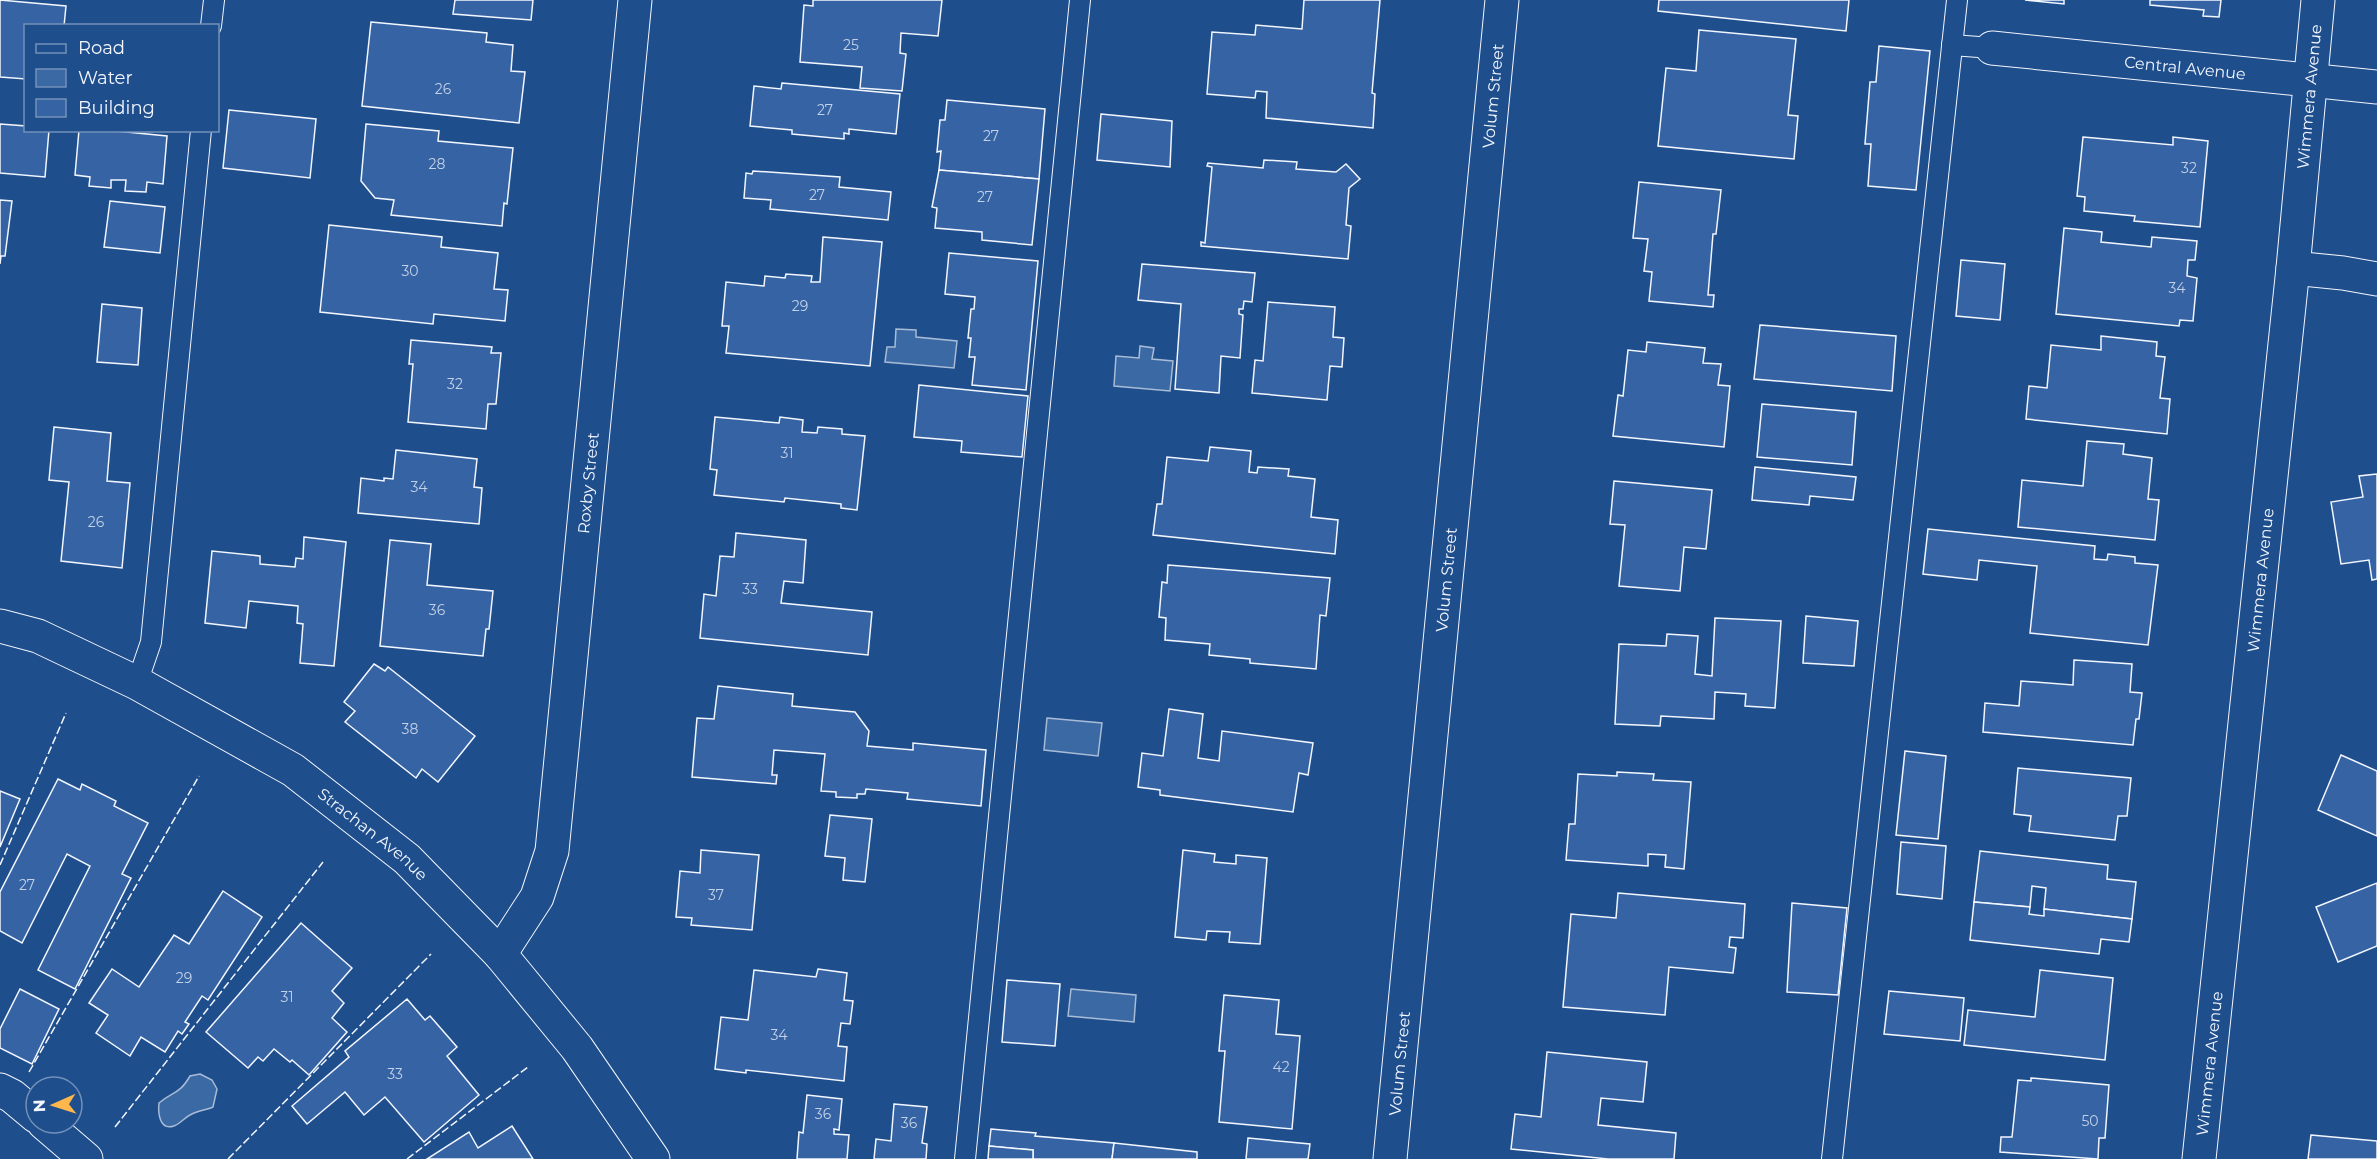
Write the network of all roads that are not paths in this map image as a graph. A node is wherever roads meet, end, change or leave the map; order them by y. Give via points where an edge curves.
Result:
1 (214, 0) edge
2 (635, 0) edge
3 (1080, 0) edge
4 (1502, 0) edge
5 (1957, 0) edge
6 (2318, 0) edge
7 (212, 24) edge
8 (1952, 45) junction
9 (1992, 48) joint
10 (2310, 80) junction
11 (2377, 87) edge
12 (201, 132) edge
13 (2293, 268) junction
14 (2377, 279) edge
15 (0, 626) edge
16 (137, 683) junction
17 (500, 954) junction
18 (0, 1090) edge
19 (24, 1106) edge
20 (58, 1135) edge
21 (86, 1159) edge
22 (652, 1159) edge
23 (965, 1159) edge
24 (1389, 1159) edge
25 (1832, 1159) edge
26 (2199, 1159) edge

1 - 7 lane
2 - 17 street, Roxby Street via 552,851 537,897
3 - 23 lane
4 - 24 street, Volum Street
5 - 8 lane
6 - 10 street, Wimmera Avenue
8 - 9 lane
8 - 25 lane
9 - 10 street, Central Avenue
10 - 11 street, Central Avenue
10 - 13 street, Wimmera Avenue
12 - 16 lane via 151,642
13 - 14 street
13 - 26 street, Wimmera Avenue
15 - 16 street, Strachan Avenue via 38,636
16 - 17 street, Strachan Avenue via 293,770 407,859
17 - 22 street, Strachan Avenue via 577,1048
18 - 19 street
20 - 21 street

